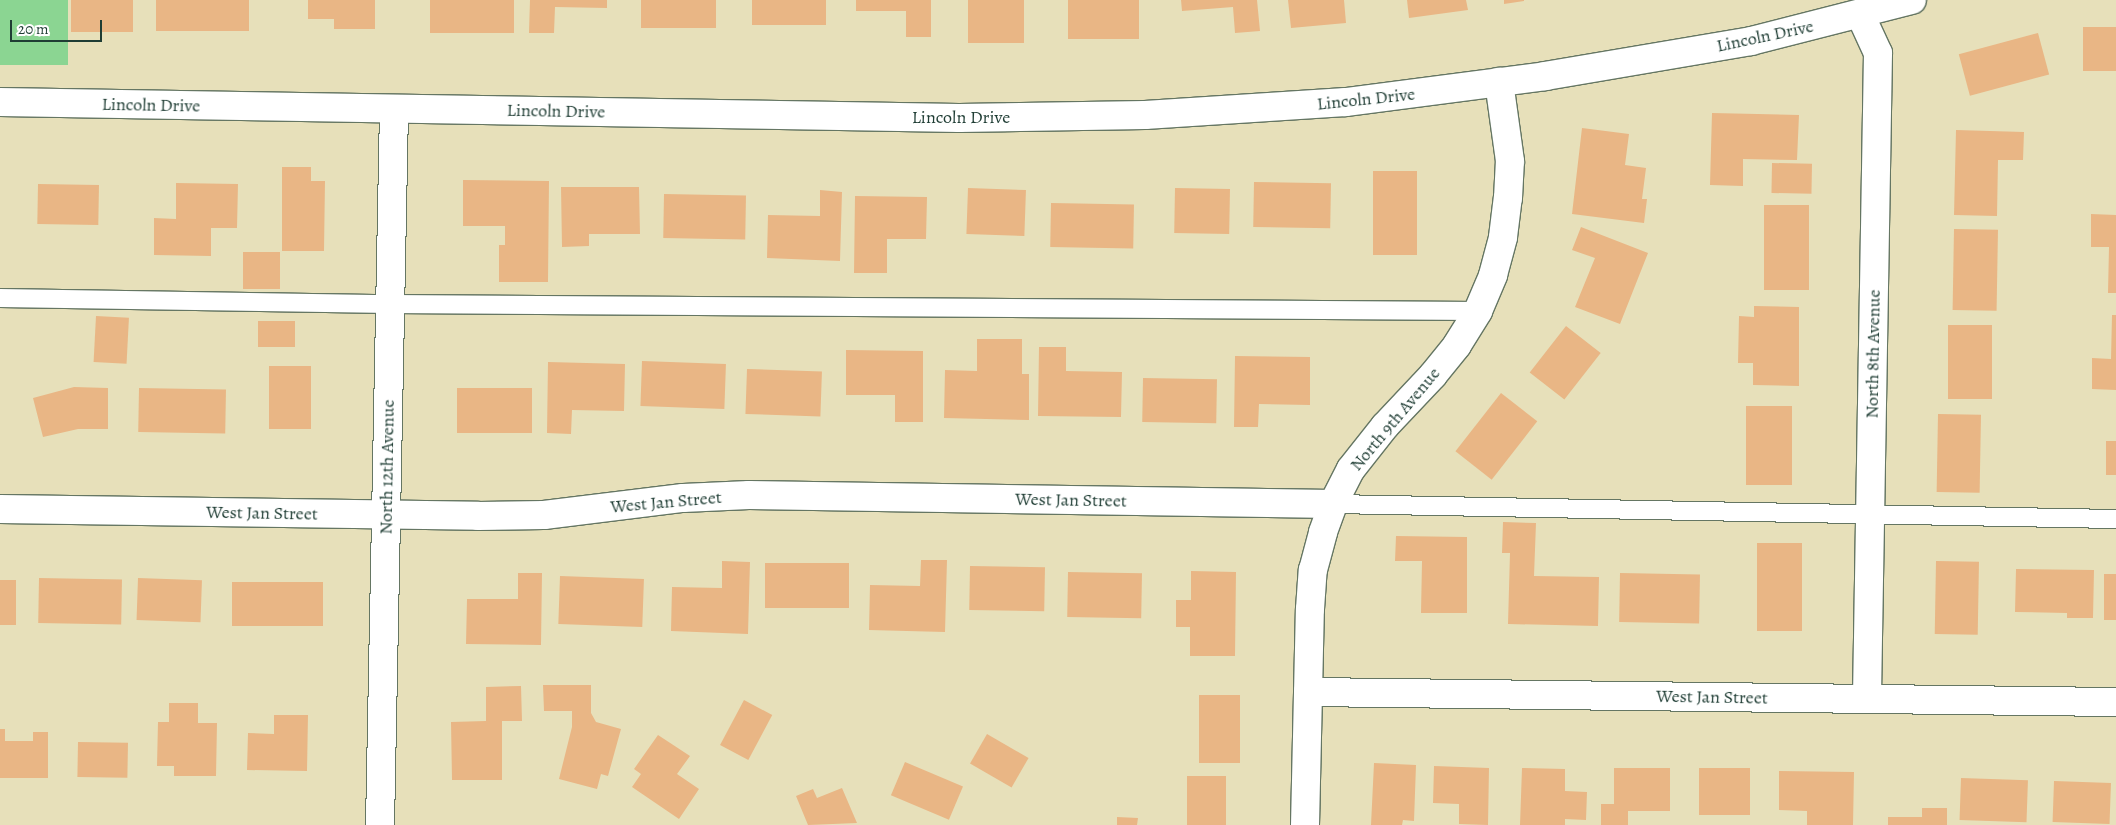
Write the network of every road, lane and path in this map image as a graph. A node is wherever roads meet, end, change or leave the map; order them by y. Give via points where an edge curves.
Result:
1 (1912, 0) edge
2 (1860, 14) junction
3 (1500, 82) junction
4 (0, 102) edge
5 (394, 108) junction
6 (0, 298) edge
7 (390, 304) junction
8 (1478, 311) junction
9 (1333, 504) junction
10 (0, 509) edge
11 (386, 515) junction
12 (1870, 516) junction
13 (2116, 519) edge
14 (1308, 692) junction
15 (1866, 699) junction
16 (2116, 702) edge
17 (380, 825) edge
18 (1305, 825) edge

1 - 2 street, Lincoln Drive
2 - 3 street, Lincoln Drive via 1751,40
2 - 12 street, North 8th Avenue via 1878,53
3 - 5 street, Lincoln Drive via 1346,102 1135,116 959,118
3 - 8 street, North 9th Avenue via 1510,161 1508,198 1503,237 1493,275
4 - 5 street, Lincoln Drive
5 - 7 street, North 12th Avenue
6 - 7 lane
7 - 8 lane
7 - 11 street, North 12th Avenue
8 - 9 street, North 9th Avenue via 1433,376 1385,426 1351,469
9 - 11 street, West Jan Street via 749,495 684,498 544,514
9 - 12 lane
9 - 14 street, North 9th Avenue via 1313,570
10 - 11 street, West Jan Street
11 - 17 street, North 12th Avenue
12 - 13 lane
12 - 15 street, North 8th Avenue
14 - 15 street, West Jan Street
14 - 18 street, North 9th Avenue
15 - 16 street, West Jan Street

